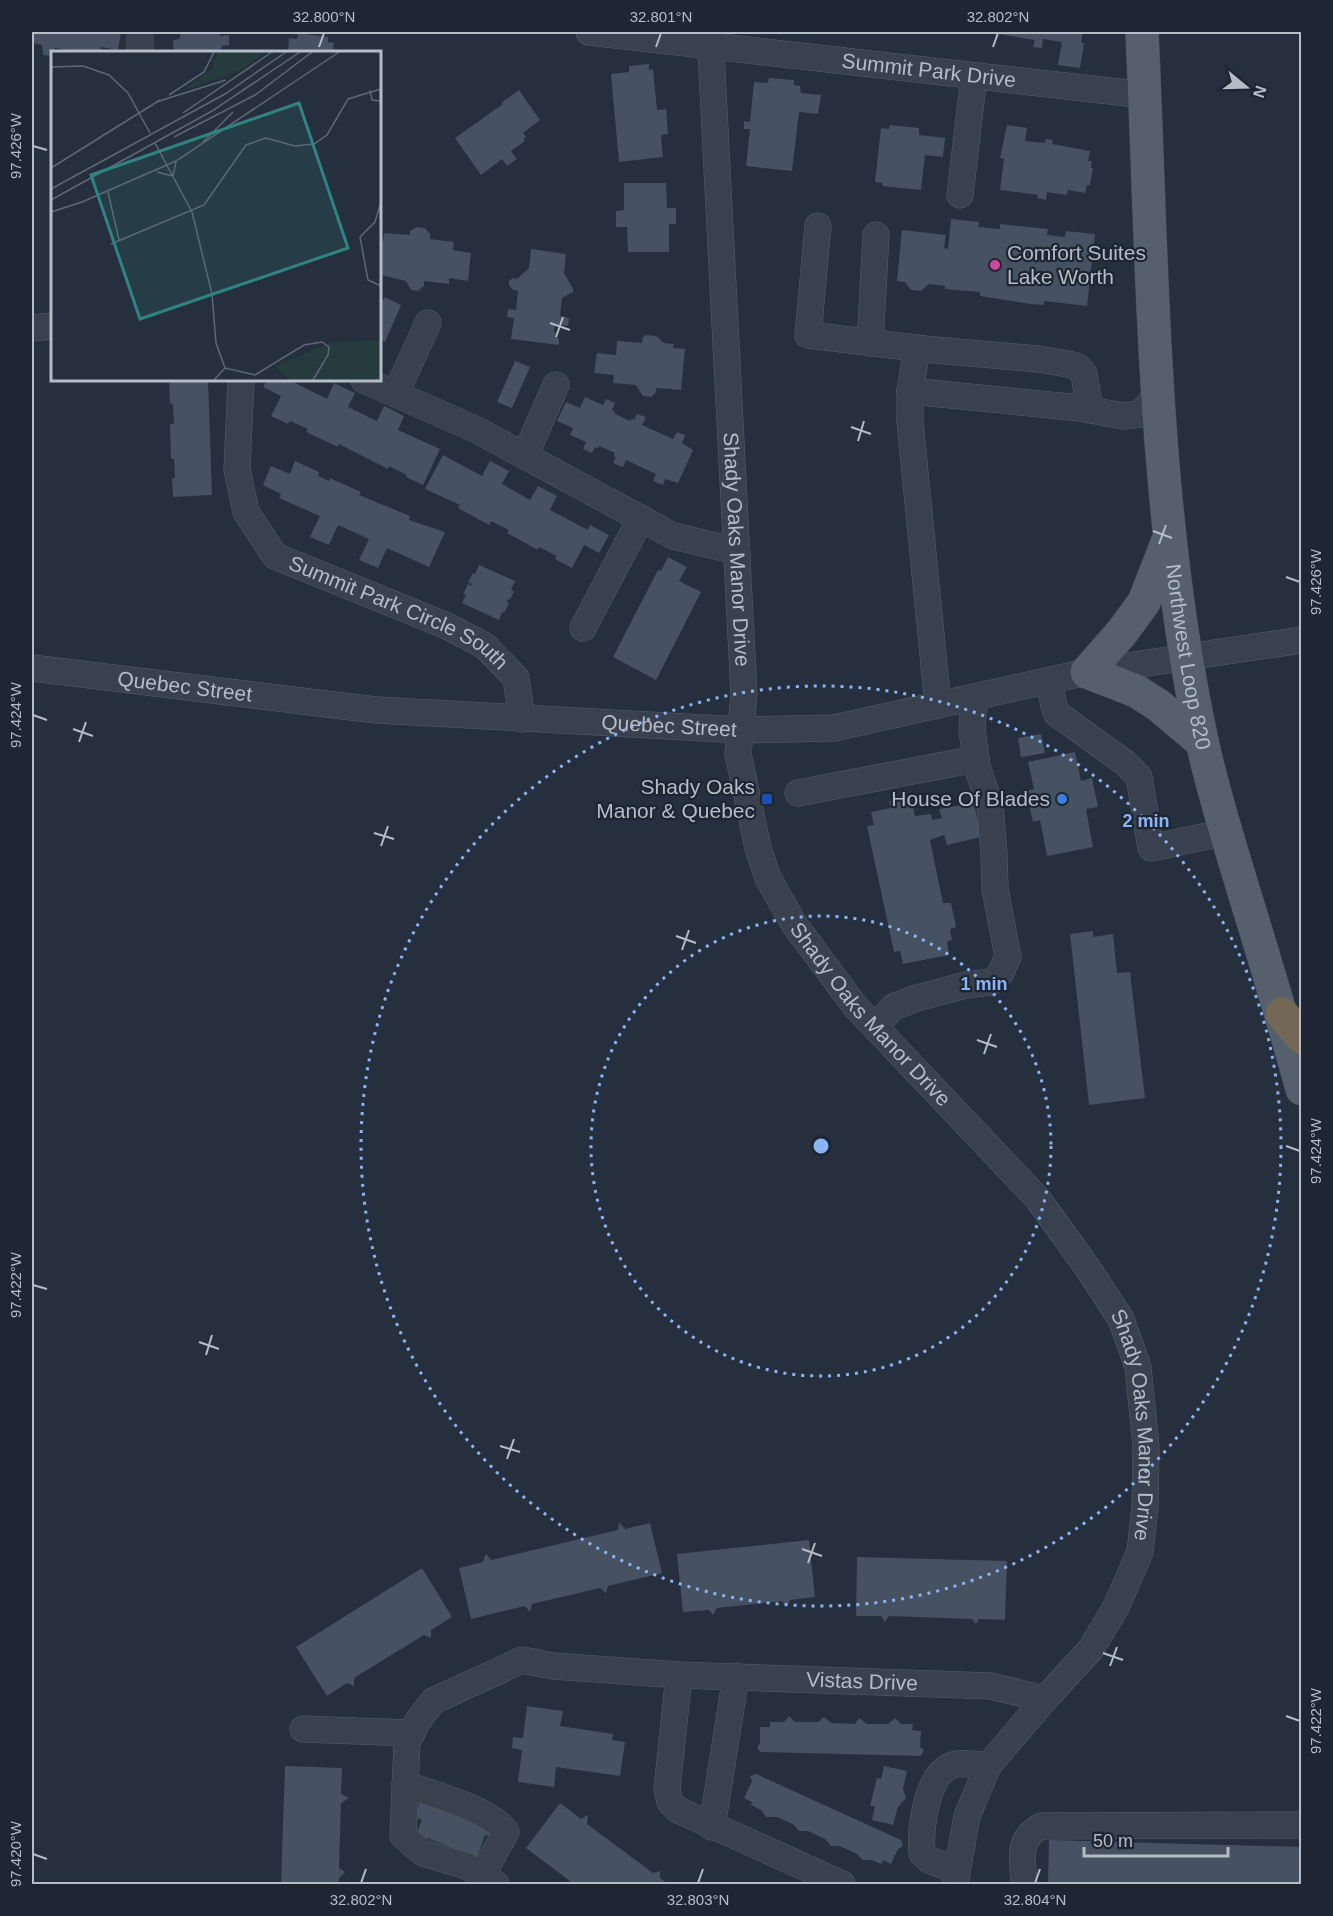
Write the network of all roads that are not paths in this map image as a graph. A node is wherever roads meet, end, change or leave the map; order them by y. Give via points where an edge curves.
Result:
1 (140, 32) edge
2 (589, 32) edge
3 (1142, 32) edge
4 (711, 39) edge
5 (140, 51) edge
6 (974, 76) junction
7 (1145, 95) junction
8 (960, 195) dead end
9 (818, 226) dead end
10 (876, 235) dead end
11 (428, 323) dead end
12 (51, 326) edge
13 (32, 327) edge
14 (870, 343) junction
15 (917, 349) junction
16 (241, 381) edge
17 (366, 381) edge
18 (556, 385) dead end
19 (910, 391) junction
20 (396, 393) junction
21 (1158, 394) junction
22 (1090, 410) junction
23 (525, 456) junction
24 (641, 518) junction
25 (1170, 537) junction
26 (737, 551) junction
27 (583, 628) dead end
28 (1302, 640) edge
29 (1187, 658) junction
30 (32, 669) edge
31 (1087, 672) junction
32 (1048, 681) junction
33 (974, 698) junction
34 (938, 705) junction
35 (522, 719) junction
36 (741, 730) junction
37 (1202, 742) junction
38 (976, 759) junction
39 (798, 793) dead end
40 (1226, 832) junction
41 (1292, 1026) edge
42 (875, 1027) junction
43 (1302, 1089) edge
44 (679, 1675) junction
45 (736, 1676) junction
46 (1045, 1699) junction
47 (303, 1730) dead end
48 (412, 1733) junction
49 (988, 1766) junction
50 (405, 1784) junction
51 (1302, 1825) edge
52 (712, 1827) junction
53 (956, 1877) edge
54 (489, 1880) edge
55 (842, 1884) edge
56 (1024, 1884) edge

1 - 5 street
2 - 4 street, Summit Park Drive
3 - 7 main road, Northwest Loop 820
4 - 6 street, Summit Park Drive
4 - 26 street, Shady Oaks Manor Drive
6 - 7 street, Summit Park Drive
6 - 8 street
7 - 21 main road, Northwest Loop 820
9 - 14 street via 808,336
10 - 14 street
11 - 20 street
12 - 13 street
14 - 15 street
15 - 19 street
15 - 22 street via 1038,359 1078,367 1084,374
16 - 35 street, Summit Park Circle South via 237,469 246,512 274,556 447,626 485,646 516,678
17 - 20 street
18 - 23 street
19 - 22 street
19 - 34 street
20 - 23 street
21 - 22 street via 1140,414 1123,416
21 - 25 main road, Northwest Loop 820
23 - 24 street
24 - 26 street via 674,536
24 - 27 street
25 - 29 main road, Northwest Loop 820
25 - 31 main road via 1144,602
26 - 36 street, Shady Oaks Manor Drive via 744,694
28 - 29 street, Quebec Street
29 - 31 street, Quebec Street
29 - 37 main road, Northwest Loop 820
30 - 35 street, Quebec Street via 375,710
31 - 32 street, Quebec Street
31 - 37 main road via 1136,691
32 - 33 street, Quebec Street
32 - 40 street via 1056,713 1139,777 1150,848
33 - 34 street, Quebec Street
33 - 38 street via 972,730
34 - 36 street, Quebec Street via 834,728
35 - 36 street, Quebec Street
36 - 42 street, Shady Oaks Manor Drive via 738,753 768,878 794,924
37 - 40 main road, Northwest Loop 820
38 - 39 street
38 - 42 street via 990,806 994,889 1008,957 1005,966 991,982 916,998 893,1007
40 - 41 main road, Northwest Loop 820
41 - 43 main road, Northwest Loop 820
42 - 46 street, Shady Oaks Manor Drive via 1038,1199 1121,1318 1138,1367 1146,1446 1140,1552 1116,1607 1091,1649
44 - 45 street, Vistas Drive
44 - 48 street, Vistas Drive via 553,1666 522,1660 434,1701
44 - 52 street via 667,1789 670,1802 678,1810
45 - 46 street, Vistas Drive via 991,1686
45 - 52 street
46 - 49 street, Shady Oaks Manor Drive
47 - 48 street
48 - 50 street via 407,1743
49 - 53 street, Shady Oaks Manor Drive via 967,1816
49 - 53 street via 951,1765 937,1777 929,1794 922,1853
50 - 54 street via 403,1836 423,1853 467,1866
50 - 54 street via 500,1823 506,1832
51 - 56 street via 1041,1826 1030,1832 1023,1844
52 - 55 street

